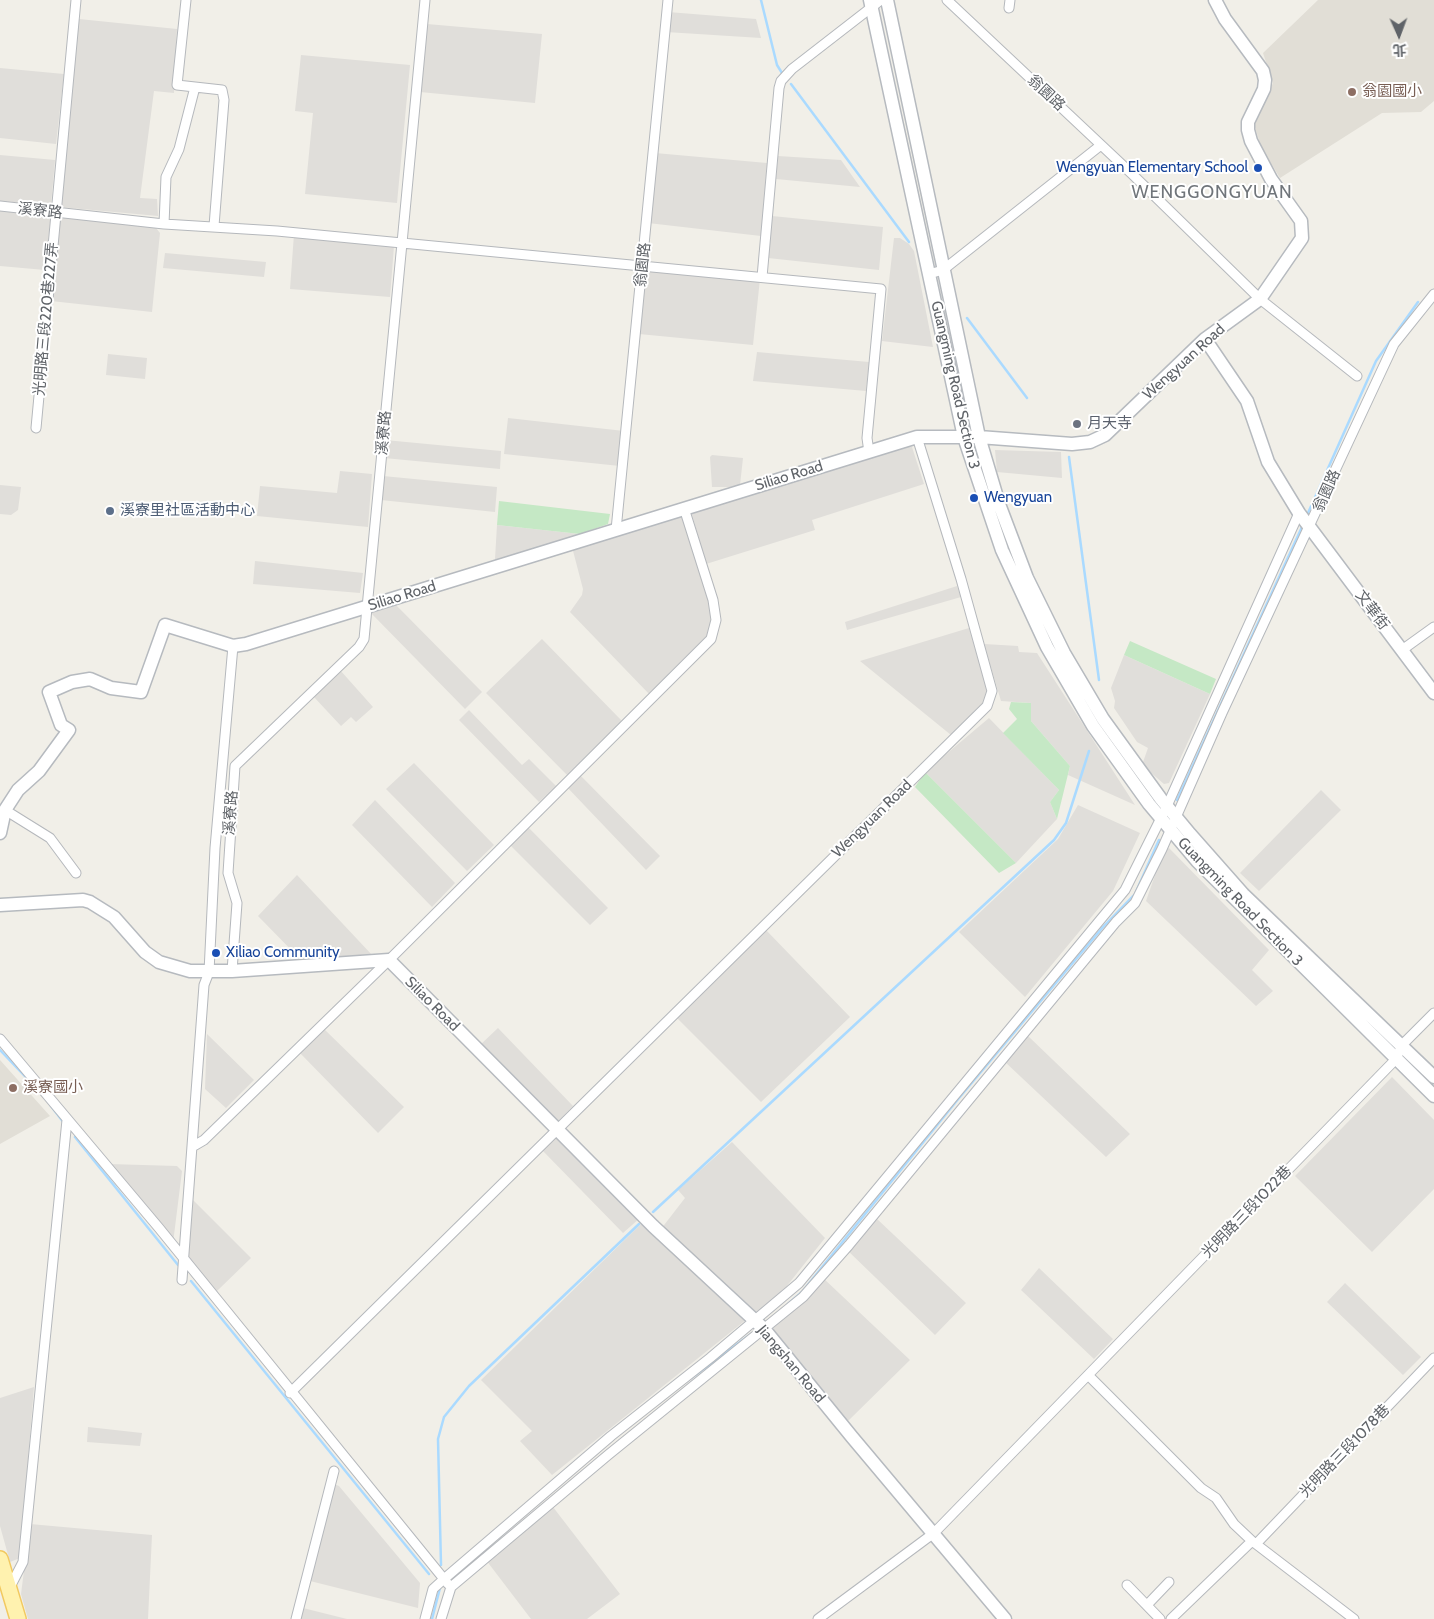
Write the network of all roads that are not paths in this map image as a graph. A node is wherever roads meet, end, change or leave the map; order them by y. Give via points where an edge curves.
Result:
1 (76, 0) edge
2 (186, 0) edge
3 (425, 0) edge
4 (668, 0) edge
5 (887, 0) edge
6 (947, 0) edge
7 (1215, 0) edge
8 (875, 3) edge
9 (195, 87) junction
10 (1101, 144) junction
11 (0, 206) edge
12 (56, 212) junction
13 (164, 224) junction
14 (214, 226) junction
15 (402, 243) junction
16 (643, 265) junction
17 (943, 270) junction
18 (929, 274) junction
19 (762, 277) junction
20 (1434, 294) edge
21 (1260, 299) junction
22 (1205, 339) junction
23 (1357, 376) dead end
24 (36, 428) dead end
25 (979, 436) junction
26 (917, 437) junction
27 (964, 437) junction
28 (869, 452) junction
29 (684, 508) junction
30 (1299, 513) junction
31 (1311, 526) junction
32 (616, 530) junction
33 (368, 606) junction
34 (1434, 627) edge
35 (233, 646) junction
36 (1402, 650) junction
37 (1434, 693) edge
38 (5, 810) junction
39 (1164, 812) junction
40 (1176, 817) junction
41 (1171, 829) junction
42 (0, 833) edge
43 (76, 873) dead end
44 (0, 905) edge
45 (389, 960) junction
46 (232, 971) junction
47 (209, 972) junction
48 (1434, 1013) edge
49 (0, 1039) edge
50 (1402, 1045) junction
51 (1396, 1059) junction
52 (1434, 1078) edge
53 (1434, 1096) edge
54 (67, 1120) junction
55 (556, 1129) junction
56 (192, 1147) junction
57 (184, 1261) junction
58 (182, 1280) dead end
59 (760, 1325) junction
60 (1434, 1358) edge
61 (1088, 1375) junction
62 (290, 1392) junction
63 (334, 1471) dead end
64 (934, 1533) junction
65 (1254, 1543) junction
66 (0, 1559) edge
67 (444, 1579) junction
68 (1168, 1582) dead end
69 (1127, 1585) dead end
70 (451, 1588) junction
71 (9, 1590) junction
72 (1147, 1605) junction
73 (18, 1619) edge
74 (296, 1619) edge
75 (425, 1619) edge
76 (441, 1619) edge
77 (818, 1619) edge
78 (1005, 1619) edge
79 (1160, 1619) edge
80 (1171, 1619) edge
81 (1354, 1619) edge

1 - 12 street, 光明路三段220巷227弄
2 - 9 street via 177,85
3 - 15 street
4 - 16 street, 翁園路
5 - 17 street, Guangming Road Section 3
6 - 10 street, 翁園路
7 - 21 street, Wengyuan Road via 1263,71 1264,89 1248,122 1248,130 1271,179 1301,221 1302,238
8 - 18 street, Guangming Road Section 3
8 - 19 street via 781,81
9 - 13 street via 179,149 166,178
9 - 14 street via 222,90 224,100
10 - 17 street
10 - 21 street, 翁園路
11 - 12 street, 溪寮路
12 - 13 street, 溪寮路
12 - 24 street, 光明路三段220巷227弄
13 - 14 street, 溪寮路
14 - 15 street, 溪寮路
15 - 16 street
15 - 33 street, 溪寮路
16 - 19 street
16 - 32 street, 翁園路
17 - 18 street
17 - 25 street, Guangming Road Section 3
18 - 27 street, Guangming Road Section 3
19 - 28 street via 881,289 867,438
20 - 31 street, 翁園路 via 1394,344
21 - 22 street, Wengyuan Road
21 - 23 street, 翁園路
22 - 25 street, Wengyuan Road via 1105,435 1090,442 1072,444
22 - 30 street, 翁園路 via 1247,401 1268,462
25 - 27 street, Wengyuan Road
25 - 39 street, Guangming Road Section 3 via 999,504 1027,578 1064,653 1102,719
26 - 27 street, Siliao Road
26 - 28 street, Siliao Road
26 - 55 street, Wengyuan Road via 992,691 987,706
27 - 39 street, Guangming Road Section 3 via 1002,550 1047,648 1093,726
28 - 29 street, Siliao Road
29 - 32 street, Siliao Road
29 - 45 street via 712,600 716,620 711,639
30 - 31 street, 翁園路
30 - 39 street
31 - 36 street, 文華街
31 - 40 street
32 - 33 street, Siliao Road
33 - 35 street, Siliao Road
33 - 46 street, 溪寮路 via 364,639 359,647 235,766 228,873 237,903
34 - 36 street
35 - 38 street via 166,625 140,692 111,688 90,679 72,682 49,692 61,725 69,730
35 - 47 street via 215,848
36 - 37 street, 文華街
38 - 42 street
38 - 43 street via 50,838
39 - 40 street, Guangming Road Section 3
39 - 41 street, Guangming Road Section 3
39 - 59 street via 1125,890 799,1283
40 - 41 street
40 - 50 street, Guangming Road Section 3 via 1243,894
41 - 51 street, Guangming Road Section 3 via 1197,861
41 - 59 street via 1135,903 803,1297
44 - 47 street via 90,902 114,917 145,952 160,962 190,972
45 - 46 street
45 - 55 street, Siliao Road
45 - 56 street via 204,1140
46 - 47 street
47 - 56 street via 204,985
48 - 50 street
49 - 54 street
50 - 51 street, 光明路三段1022巷
50 - 52 street, Guangming Road Section 3
51 - 53 street, Guangming Road Section 3
51 - 61 street, 光明路三段1022巷
54 - 57 street
54 - 71 street via 22,1562
55 - 59 street, Jiangshan Road via 652,1226
55 - 62 street, Wengyuan Road
56 - 57 street
57 - 58 street
57 - 62 street
59 - 64 street, Jiangshan Road
59 - 67 street via 611,1436
59 - 70 street
60 - 65 street, 光明路三段1078巷
61 - 64 street, 光明路三段1022巷
61 - 65 street via 1201,1488 1216,1498 1234,1524
62 - 67 street
63 - 74 street
64 - 77 street, 光明路三段1022巷
64 - 78 street, Jiangshan Road
65 - 80 street, 光明路三段1078巷
65 - 81 street
66 - 71 main road
67 - 70 street
67 - 75 street via 433,1590
68 - 72 street
69 - 72 street
70 - 76 street
71 - 73 main road
72 - 79 street

